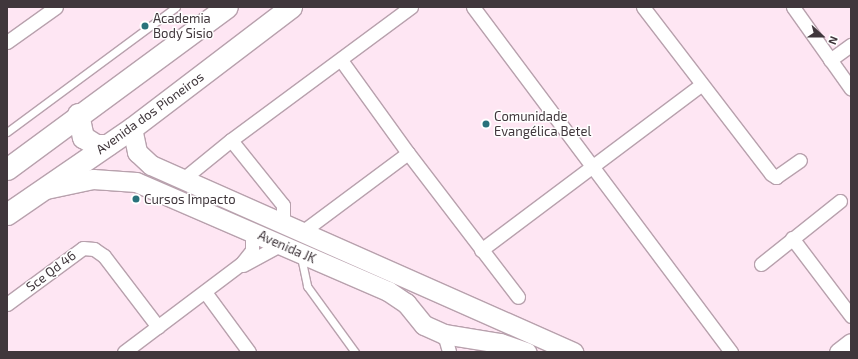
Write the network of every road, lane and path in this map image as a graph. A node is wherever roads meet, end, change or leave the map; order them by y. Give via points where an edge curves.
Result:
1 (56, 7) edge
2 (176, 7) edge
3 (227, 7) edge
4 (291, 7) edge
5 (411, 7) edge
6 (473, 7) edge
7 (644, 7) edge
8 (793, 7) edge
9 (7, 42) edge
10 (851, 45) edge
11 (341, 60) junction
12 (830, 60) junction
13 (701, 85) junction
14 (851, 89) edge
15 (78, 114) junction
16 (132, 128) junction
17 (7, 132) edge
18 (231, 140) junction
19 (107, 145) junction
20 (408, 153) junction
21 (800, 160) dead end
22 (591, 168) junction
23 (7, 169) edge
24 (183, 179) junction
25 (37, 192) junction
26 (840, 201) dead end
27 (7, 214) edge
28 (283, 223) junction
29 (252, 231) junction
30 (302, 232) junction
31 (792, 238) junction
32 (282, 244) junction
33 (481, 250) junction
34 (300, 252) junction
35 (761, 264) dead end
36 (229, 273) junction
37 (430, 290) junction
38 (205, 292) junction
39 (518, 297) dead end
40 (7, 304) edge
41 (414, 313) junction
42 (851, 316) edge
43 (158, 327) junction
44 (851, 342) edge
45 (447, 343) edge
46 (512, 350) edge
47 (124, 352) edge
48 (249, 352) edge
49 (355, 352) edge
50 (573, 352) edge
51 (731, 352) edge
52 (838, 352) edge

1 - 9 street
2 - 17 lane
3 - 15 main road
4 - 16 main road, Avenida dos Pioneiros
5 - 11 street
6 - 22 street
7 - 13 street
8 - 12 street
10 - 12 street
11 - 18 street
11 - 20 street
12 - 14 street
13 - 21 street via 771,174 776,176
13 - 22 street
15 - 19 main road via 84,137 96,145
15 - 23 main road
16 - 19 main road, Avenida dos Pioneiros
16 - 24 main road, Avenida JK via 134,144 143,159
18 - 24 street
18 - 28 street via 283,205
19 - 25 main road, Avenida dos Pioneiros
20 - 30 street
20 - 33 street
22 - 33 street
22 - 51 street
24 - 28 main road, Avenida JK
25 - 27 main road, Avenida dos Pioneiros
25 - 29 main road, Avenida JK via 93,179 117,178 152,188
26 - 31 street
28 - 30 main road, Avenida JK
29 - 32 main road, Avenida JK
29 - 36 street via 254,244 248,256
30 - 37 main road, Avenida JK
31 - 35 street
31 - 42 street
32 - 34 main road, Avenida JK
32 - 36 street
33 - 39 street
34 - 41 main road, Avenida JK via 388,291
34 - 49 lane via 307,286
36 - 38 street
37 - 41 main road via 417,298
37 - 50 main road, Avenida JK
38 - 43 street
38 - 48 street
40 - 43 street, Sce Qd 46 via 83,248 94,249 104,256
41 - 45 main road, Avenida JK via 424,325
43 - 47 street
44 - 52 street
45 - 46 main road, Avenida JK

